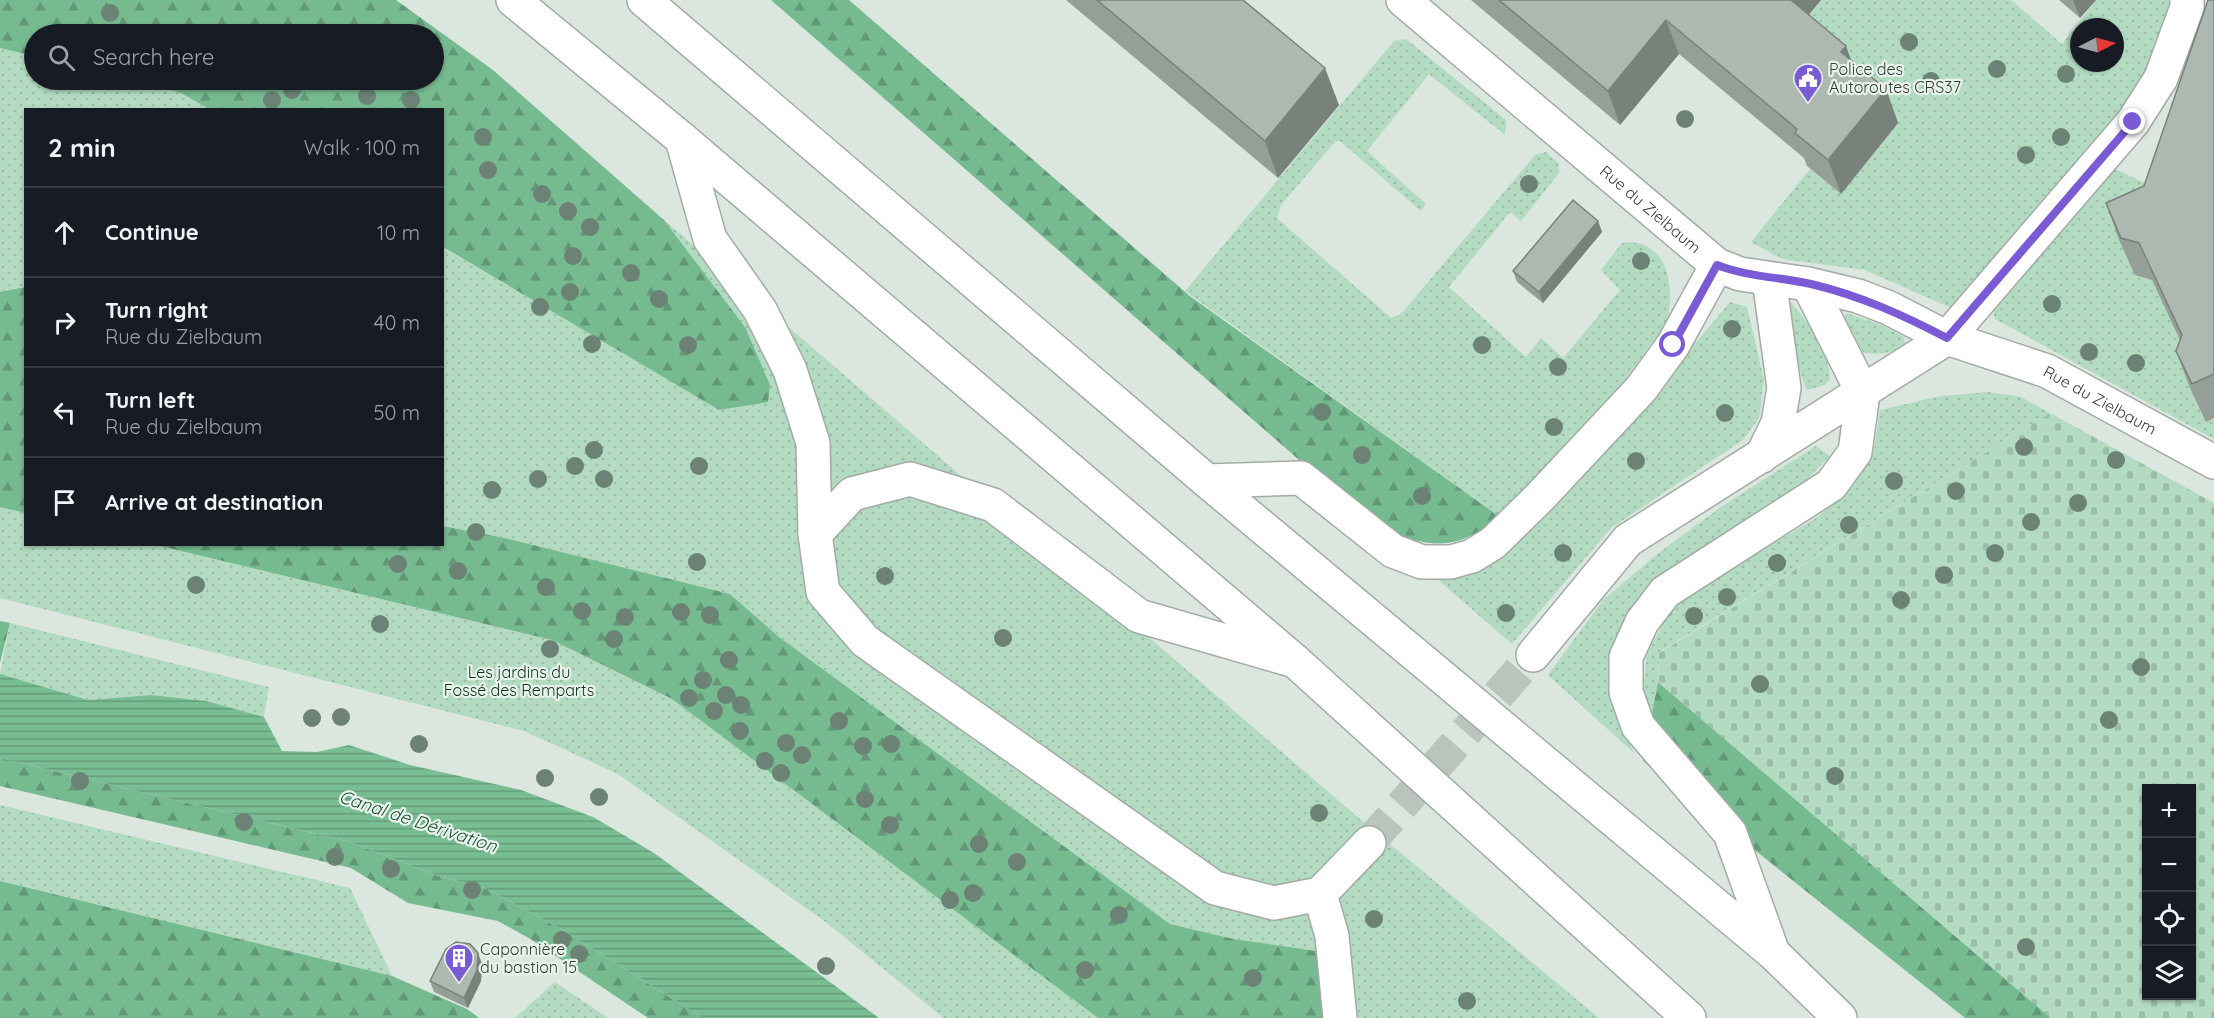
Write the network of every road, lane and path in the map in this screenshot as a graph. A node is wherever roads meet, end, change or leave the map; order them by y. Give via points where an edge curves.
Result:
1 (513, 0) edge
2 (644, 0) edge
3 (2187, 0) edge
4 (1415, 10) edge
5 (682, 139) junction
6 (1717, 265) junction
7 (1770, 279) junction
8 (1808, 284) junction
9 (1947, 338) junction
10 (1863, 393) junction
11 (1762, 456) junction
12 (2214, 462) edge
13 (1207, 482) junction
14 (815, 534) junction
15 (1533, 655) tunnel mouth
16 (1295, 661) junction
17 (1368, 843) tunnel mouth
18 (1320, 894) junction
19 (1773, 953) junction
20 (1340, 1018) edge
21 (1689, 1018) edge
22 (1840, 1018) edge

1 - 5 main road
2 - 13 main road
3 - 9 main road via 2161,78 2133,122
4 - 6 main road, Rue du Zielbaum
5 - 14 main road via 710,239 760,310 790,370 813,443
5 - 16 main road
6 - 7 main road, Rue du Zielbaum
6 - 13 main road via 1673,345 1641,389 1539,498 1493,543 1472,556 1451,562 1422,562 1393,551 1301,478
7 - 8 main road, Rue du Zielbaum
7 - 11 main road via 1784,387 1778,423
8 - 9 main road, Rue du Zielbaum via 1879,304
8 - 10 main road
9 - 10 main road
9 - 12 main road, Rue du Zielbaum via 2047,371
10 - 11 main road
10 - 19 main road via 1855,452 1831,485 1665,592 1642,622 1626,657 1626,693 1638,726 1730,833
11 - 15 main road via 1628,540
13 - 19 main road
14 - 16 main road via 852,494 909,478 993,505 1139,616
14 - 18 main road via 823,592 865,641 1215,888 1274,903
16 - 21 main road
17 - 18 main road
18 - 20 main road via 1332,936
19 - 22 main road

